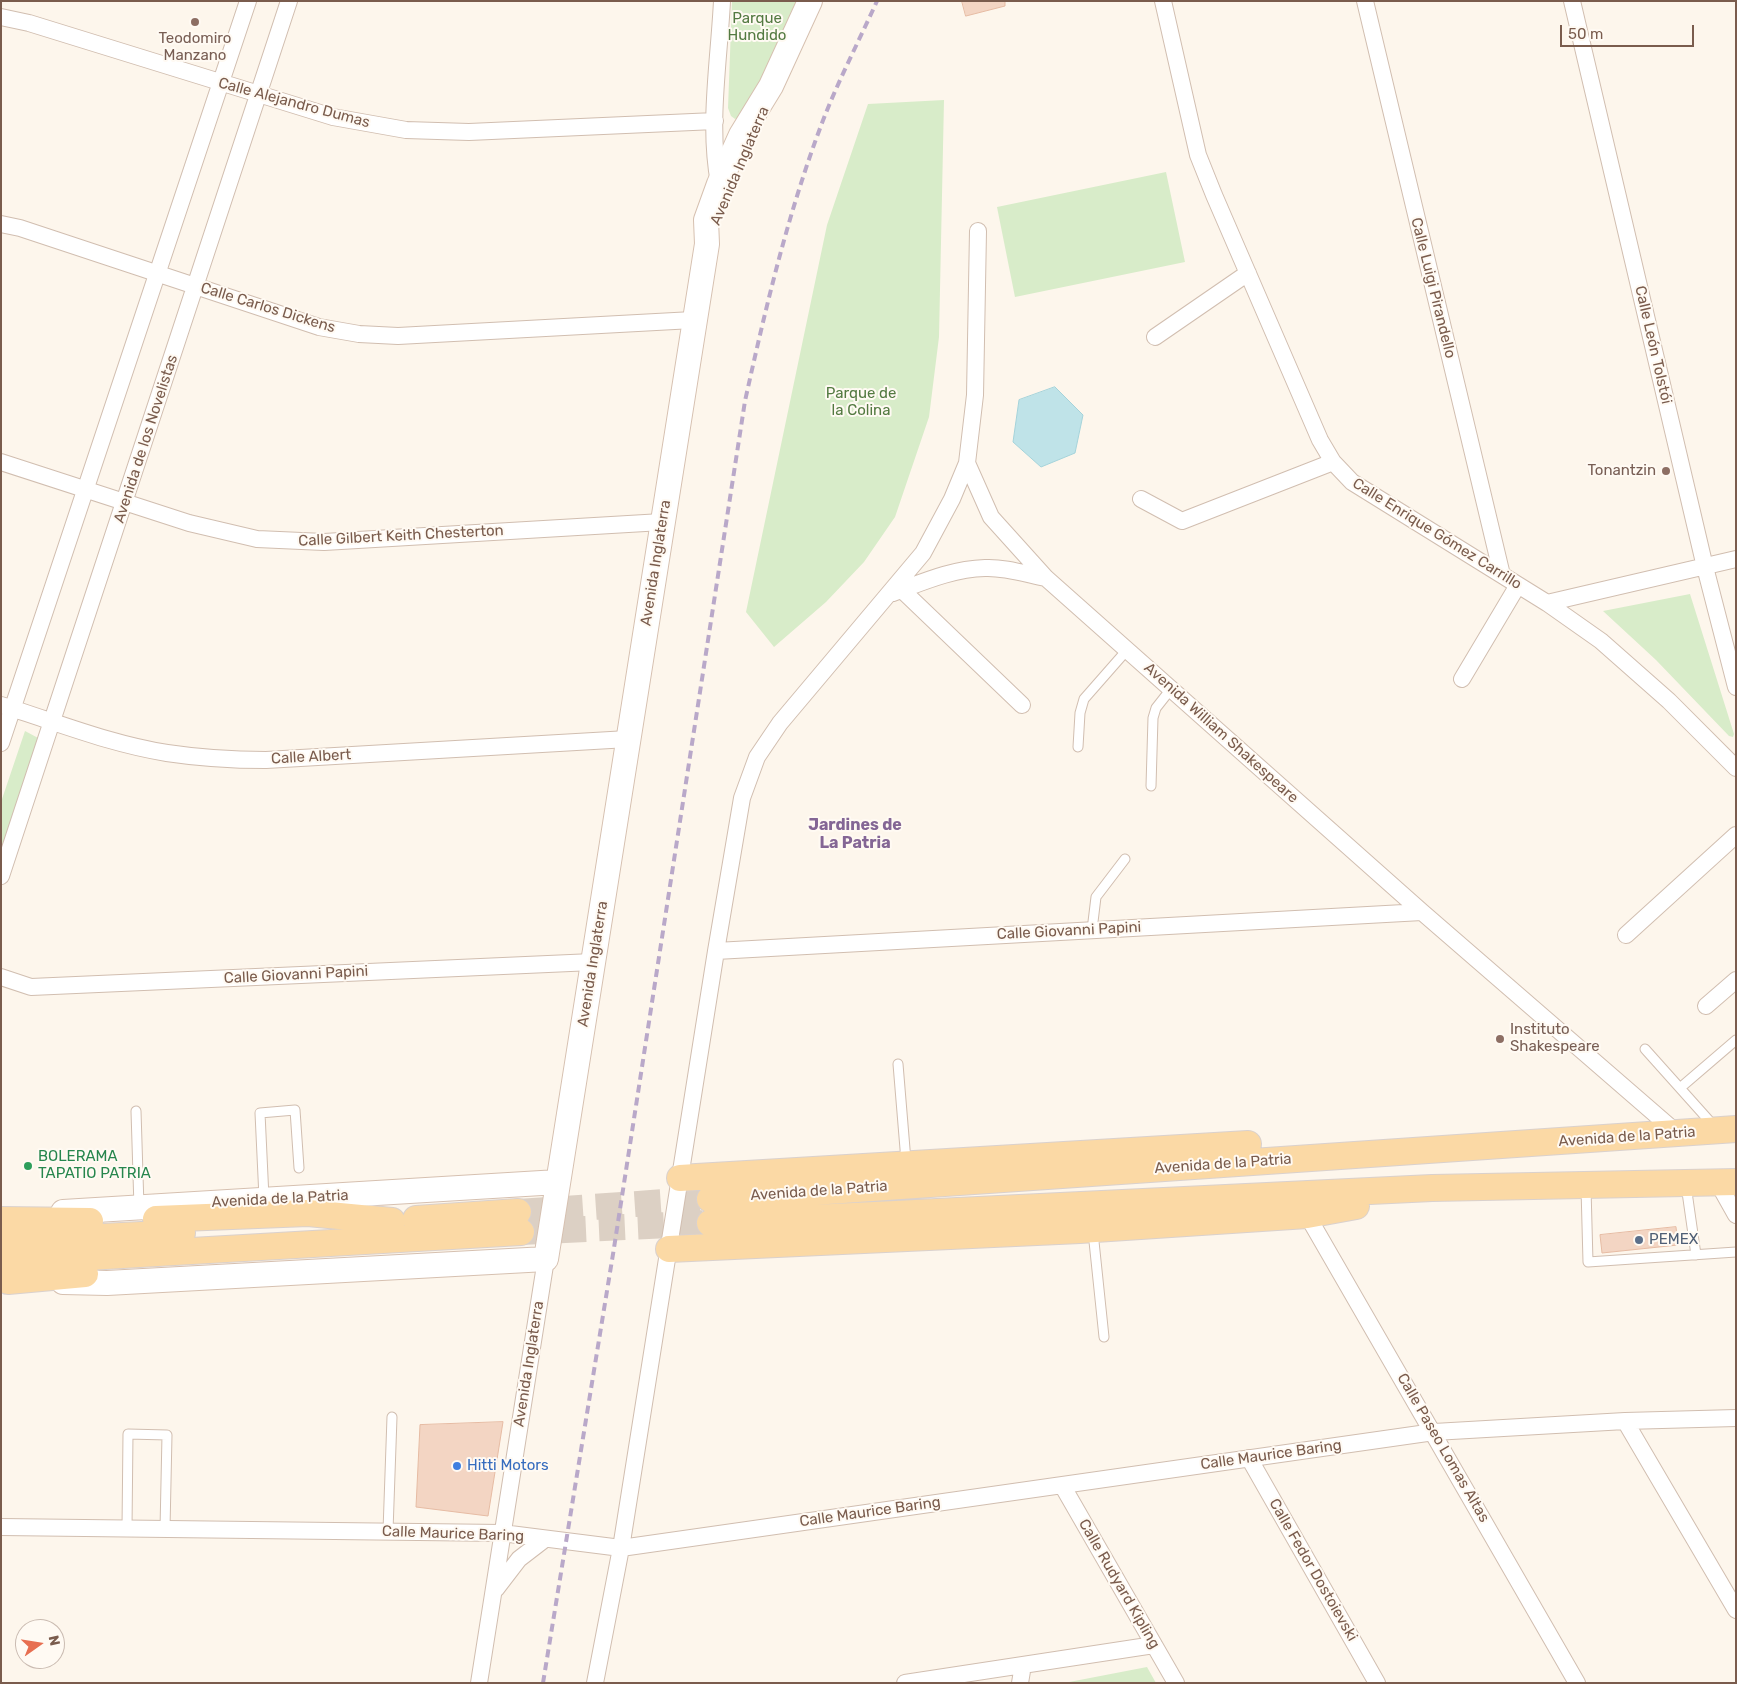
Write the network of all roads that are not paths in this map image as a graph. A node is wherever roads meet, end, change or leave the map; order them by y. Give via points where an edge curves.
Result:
1 (248, 1) edge
2 (289, 1) edge
3 (722, 1) edge
4 (810, 1) edge
5 (1162, 1) edge
6 (1365, 1) edge
7 (1572, 1) edge
8 (1, 17) edge
9 (221, 84) junction
10 (771, 86) junction
11 (259, 95) junction
12 (715, 121) junction
13 (719, 184) junction
14 (1, 224) edge
15 (978, 231) dead end
16 (707, 244) junction
17 (159, 273) junction
18 (1248, 273) junction
19 (198, 286) junction
20 (693, 320) junction
21 (1155, 337) dead end
22 (1, 462) edge
23 (1333, 462) junction
24 (967, 463) junction
25 (87, 489) junction
26 (1141, 499) dead end
27 (126, 502) junction
28 (662, 522) junction
29 (1016, 543) junction
30 (1736, 559) edge
31 (1705, 567) junction
32 (1006, 570) junction
33 (1502, 575) junction
34 (1046, 578) junction
35 (1518, 585) junction
36 (902, 590) junction
37 (886, 596) junction
38 (1547, 602) junction
39 (1127, 650) junction
40 (1462, 679) dead end
41 (1736, 687) edge
42 (1171, 689) junction
43 (1022, 705) dead end
44 (7, 706) edge
45 (52, 722) junction
46 (628, 739) junction
47 (1, 743) edge
48 (1078, 747) dead end
49 (1736, 768) edge
50 (1151, 786) dead end
51 (1736, 835) edge
52 (1125, 859) dead end
53 (1, 876) edge
54 (1422, 912) junction
55 (1092, 930) junction
56 (1626, 935) dead end
57 (716, 951) junction
58 (593, 962) junction
59 (1, 977) edge
60 (1736, 980) edge
61 (1706, 1006) dead end
62 (1736, 1040) edge
63 (1645, 1049) dead end
64 (898, 1064) dead end
65 (1680, 1088) junction
66 (136, 1111) dead end
67 (1727, 1130) edge
68 (1677, 1133) junction
69 (1453, 1148) junction
70 (906, 1164) junction
71 (299, 1168) dead end
72 (680, 1178) junction
73 (1730, 1179) edge
74 (558, 1182) junction
75 (1686, 1183) junction
76 (1586, 1185) junction
77 (1456, 1188) junction
78 (264, 1201) junction
79 (139, 1207) junction
80 (1307, 1215) junction
81 (1736, 1215) edge
82 (1, 1220) edge
83 (519, 1222) tunnel mouth
84 (1092, 1229) junction
85 (392, 1230) junction
86 (1, 1242) edge
87 (669, 1249) junction
88 (1736, 1252) edge
89 (1696, 1255) junction
90 (546, 1259) junction
91 (4, 1274) edge
92 (1104, 1337) dead end
93 (392, 1417) dead end
94 (1736, 1418) edge
95 (1626, 1421) junction
96 (1434, 1432) junction
97 (1249, 1458) junction
98 (1062, 1485) junction
99 (1, 1526) edge
100 (127, 1528) junction
101 (165, 1529) junction
102 (388, 1532) junction
103 (502, 1533) junction
104 (545, 1539) junction
105 (622, 1548) junction
106 (493, 1593) junction
107 (1736, 1610) edge
108 (1154, 1645) junction
109 (1023, 1665) junction
110 (479, 1683) edge
111 (595, 1683) edge
112 (905, 1683) edge
113 (1020, 1683) edge
114 (1176, 1683) edge
115 (1377, 1683) edge
116 (1578, 1683) edge

1 - 9 street
2 - 11 street, Avenida de los Novelistas
3 - 12 street
4 - 10 street, Avenida Inglaterra
5 - 18 street, Calle Enrique Gómez Carrillo via 1198,155
6 - 33 street, Calle Luigi Pirandello
7 - 31 street, Calle León Tolstói
8 - 9 street, Calle Alejandro Dumas
9 - 11 street, Calle Alejandro Dumas
9 - 17 street
10 - 13 street, Avenida Inglaterra via 740,135
10 - 16 street, Avenida Inglaterra via 765,113
11 - 12 street, Calle Alejandro Dumas via 360,123 436,132
11 - 19 street, Avenida de los Novelistas
12 - 13 street
13 - 16 street, Avenida Inglaterra via 706,220
14 - 17 street, Calle Carlos Dickens
15 - 24 street via 975,395
16 - 20 street, Avenida Inglaterra
17 - 19 street, Calle Carlos Dickens
17 - 25 street
18 - 21 street
18 - 23 street, Calle Enrique Gómez Carrillo via 1320,440
19 - 20 street, Calle Carlos Dickens via 319,327 359,334 398,336
19 - 27 street, Avenida de los Novelistas
20 - 28 street, Avenida Inglaterra
22 - 25 street, Calle Gilbert Keith Chesterton
23 - 26 street via 1182,522
23 - 33 street, Calle Enrique Gómez Carrillo via 1352,482
24 - 29 street, Avenida William Shakespeare via 992,517
24 - 37 street via 952,499 923,552
25 - 27 street, Calle Gilbert Keith Chesterton
25 - 44 street
27 - 28 street, Calle Gilbert Keith Chesterton via 189,523 257,539 324,542
27 - 45 street, Avenida de los Novelistas
28 - 46 street, Avenida Inglaterra
29 - 32 street via 1022,559 1018,565
29 - 34 street, Avenida William Shakespeare
30 - 31 street
31 - 38 street
31 - 41 street, Calle León Tolstói
32 - 34 street
32 - 36 street via 987,568 943,574
33 - 35 street, Calle Enrique Gómez Carrillo
34 - 39 street, Avenida William Shakespeare
35 - 38 street, Calle Enrique Gómez Carrillo
35 - 40 street
36 - 37 street
36 - 43 street
37 - 57 street via 780,723 757,757 742,798
38 - 49 street, Calle Enrique Gómez Carrillo via 1601,641
39 - 42 street, Avenida William Shakespeare
39 - 48 lane via 1084,700
42 - 50 lane via 1156,708 1153,718
42 - 54 street, Avenida William Shakespeare
44 - 45 street, Calle Albert
44 - 47 street
45 - 46 street, Calle Albert via 114,741 219,760
45 - 53 street, Avenida de los Novelistas
46 - 58 street, Avenida Inglaterra
51 - 56 street
52 - 55 lane via 1096,897
54 - 55 street, Calle Giovanni Papini
54 - 68 street, Avenida William Shakespeare
55 - 57 street, Calle Giovanni Papini
57 - 72 street
58 - 59 street, Calle Giovanni Papini via 31,987
58 - 74 street, Avenida Inglaterra
60 - 61 street
62 - 65 lane
63 - 65 lane
64 - 70 lane
65 - 67 lane
66 - 79 lane
67 - 68 main road, Avenida de la Patria
68 - 69 main road, Avenida de la Patria
69 - 70 main road via 1312,1141
69 - 77 main road, Avenida de la Patria via 710,1211
70 - 72 main road
71 - 78 lane via 296,1110 260,1113
72 - 87 street
73 - 75 main road, Avenida de la Patria
73 - 81 street
74 - 78 street, Avenida de la Patria
74 - 90 street, Avenida Inglaterra
75 - 76 main road, Avenida de la Patria
75 - 89 lane
76 - 77 main road, Avenida de la Patria
76 - 89 lane via 1588,1262
77 - 80 main road
78 - 79 street, Avenida de la Patria
79 - 82 street, Avenida de la Patria
80 - 84 main road
80 - 96 street, Calle Paseo Lomas Altas
82 - 85 main road via 90,1221 308,1213
83 - 85 main road, Avenida de la Patria
84 - 87 main road
84 - 92 lane
85 - 86 main road, Avenida de la Patria
85 - 91 main road via 104,1272
87 - 105 street
88 - 89 lane
90 - 91 street via 107,1282
90 - 103 street, Avenida Inglaterra
93 - 102 lane
94 - 95 street, Calle Maurice Baring
95 - 96 street, Calle Maurice Baring
95 - 107 street
96 - 97 street, Calle Maurice Baring
96 - 116 street, Calle Paseo Lomas Altas
97 - 98 street, Calle Maurice Baring
97 - 115 street, Calle Fedor Dostoievski
98 - 105 street, Calle Maurice Baring
98 - 108 street, Calle Rudyard Kipling
99 - 100 street, Calle Maurice Baring
100 - 101 street, Calle Maurice Baring
100 - 101 lane via 128,1434 167,1435
101 - 102 street, Calle Maurice Baring
102 - 103 street, Calle Maurice Baring
103 - 104 street, Calle Maurice Baring
103 - 106 street, Avenida Inglaterra
104 - 105 street, Calle Maurice Baring
104 - 106 street via 519,1559
105 - 111 street
106 - 110 street, Avenida Inglaterra
108 - 109 street
108 - 114 street, Calle Rudyard Kipling
109 - 112 street
109 - 113 street

